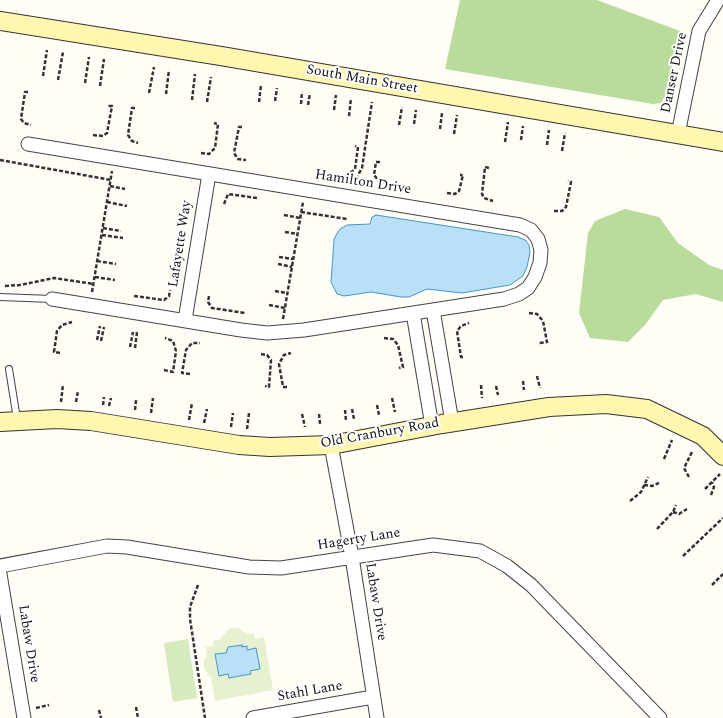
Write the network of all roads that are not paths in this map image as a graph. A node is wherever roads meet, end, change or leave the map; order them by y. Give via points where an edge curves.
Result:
1 (718, 0) edge
2 (0, 21) edge
3 (678, 134) junction
4 (723, 142) edge
5 (28, 144) dead end
6 (209, 174) junction
7 (0, 297) edge
8 (52, 299) joint
9 (433, 310) junction
10 (413, 313) junction
11 (185, 320) junction
12 (9, 370) dead end
13 (9, 421) edge
14 (452, 422) junction
15 (432, 426) junction
16 (330, 445) junction
17 (723, 456) edge
18 (352, 557) junction
19 (0, 566) edge
20 (0, 574) edge
21 (373, 697) junction
22 (24, 718) edge
23 (253, 718) edge
24 (377, 718) edge
25 (660, 718) edge

1 - 3 street, Danser Drive via 699,32
2 - 3 street, South Main Street
3 - 4 street, South Main Street
5 - 6 street, Hamilton Drive
6 - 9 street, Hamilton Drive via 520,225 531,230 538,239 541,250 540,263 528,288 504,299
6 - 11 street, Lafayette Way
7 - 8 lane
8 - 11 street, Hamilton Drive
9 - 10 street, Hamilton Drive
9 - 14 street
10 - 11 street, Hamilton Drive via 304,330 266,332
10 - 15 street
12 - 13 lane
13 - 16 street, Old Cranbury Road via 91,421 239,445
14 - 15 street, Old Cranbury Road
14 - 17 street, Old Cranbury Road via 549,407 606,404 647,409 703,436
15 - 16 street, Old Cranbury Road
16 - 18 street, Labaw Drive
18 - 19 street, Hagerty Lane via 281,568 249,567 127,546 107,546
18 - 21 street, Labaw Drive
18 - 25 street, Hagerty Lane via 433,545 480,551 507,566 531,585
20 - 22 street, Labaw Drive
21 - 23 street, Stahl Lane
21 - 24 street, Labaw Drive

